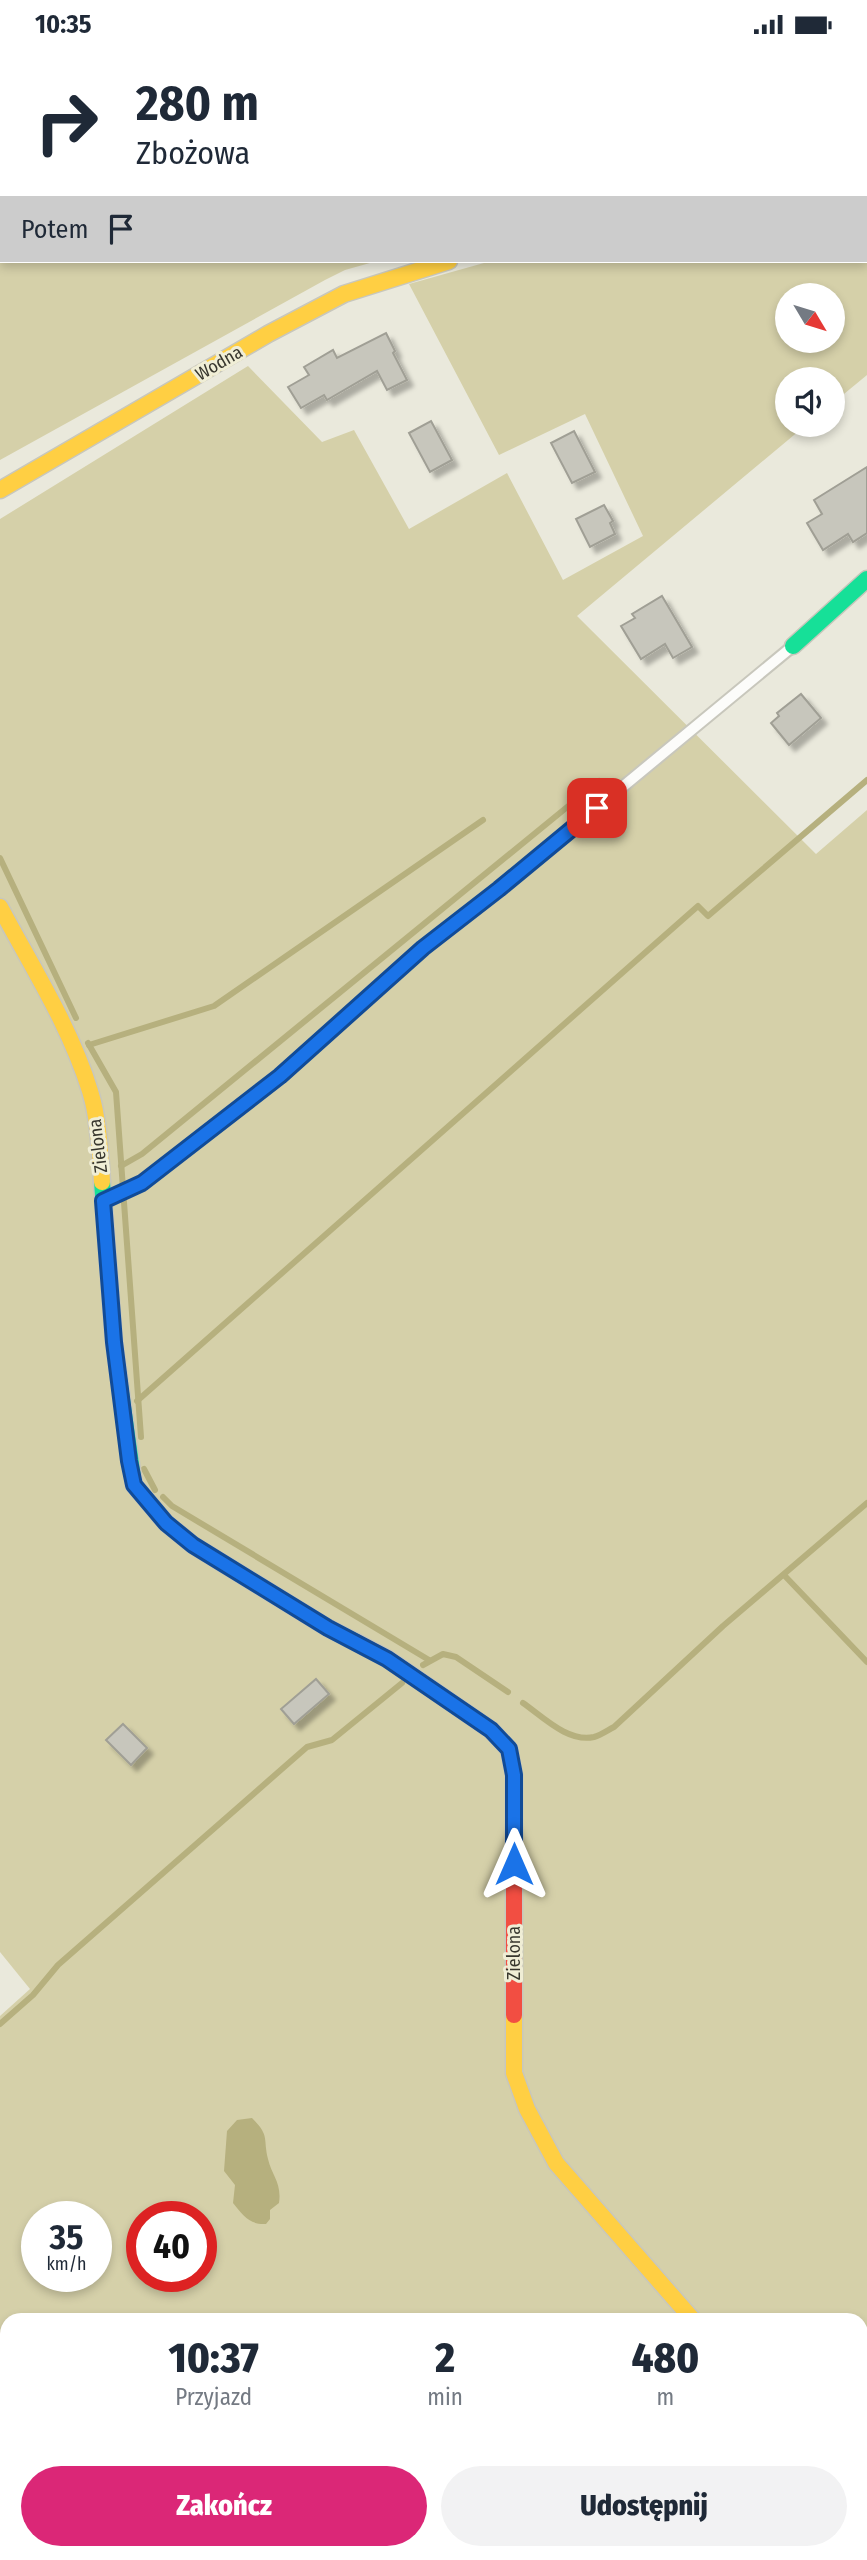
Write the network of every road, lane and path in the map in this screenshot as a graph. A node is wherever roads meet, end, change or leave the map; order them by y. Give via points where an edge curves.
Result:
1 (443, 263) edge
2 (0, 490) edge
3 (867, 579) edge
4 (793, 646) joint
5 (0, 907) edge
6 (103, 1201) junction
7 (687, 2313) edge

1 - 2 street, Wodna via 344,294
3 - 4 street
4 - 6 lane via 423,948 280,1076 142,1183
5 - 6 street, Zielona via 75,1047 100,1148
6 - 7 street, Zielona via 114,1342 134,1485 166,1523 193,1545 387,1659 491,1730 509,1749 514,1775 514,2073 556,2163

